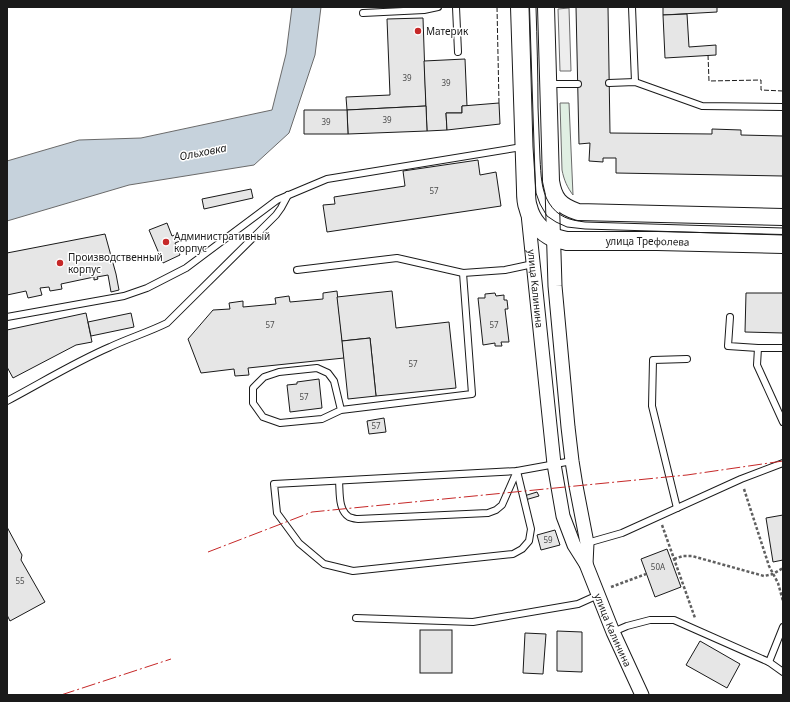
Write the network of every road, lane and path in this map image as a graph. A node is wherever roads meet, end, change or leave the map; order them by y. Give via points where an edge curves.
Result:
1 (438, 7) edge
2 (456, 7) edge
3 (520, 7) edge
4 (546, 7) edge
5 (632, 7) edge
6 (363, 13) dead end
7 (458, 52) dead end
8 (635, 82) junction
9 (609, 83) dead end
10 (548, 84) junction
11 (578, 84) dead end
12 (783, 107) edge
13 (524, 147) junction
14 (552, 186) junction
15 (288, 195) junction
16 (528, 206) junction
17 (578, 212) junction
18 (783, 217) edge
19 (546, 222) junction
20 (554, 238) junction
21 (783, 244) edge
22 (533, 258) junction
23 (297, 270) dead end
24 (463, 273) junction
25 (7, 317) edge
26 (730, 317) dead end
27 (758, 348) junction
28 (783, 348) edge
29 (687, 359) dead end
30 (7, 401) edge
31 (341, 410) junction
32 (783, 422) edge
33 (572, 461) junction
34 (783, 463) edge
35 (554, 464) junction
36 (517, 471) junction
37 (740, 479) junction
38 (339, 481) junction
39 (677, 508) junction
40 (659, 516) junction
41 (587, 542) junction
42 (674, 559) junction
43 (586, 564) junction
44 (783, 568) edge
45 (646, 574) dead end
46 (773, 574) junction
47 (611, 587) dead end
48 (598, 595) junction
49 (783, 601) edge
50 (356, 618) dead end
51 (783, 627) edge
52 (613, 632) junction
53 (700, 632) junction
54 (769, 662) junction
55 (783, 672) edge
56 (642, 695) edge

1 - 6 lane
2 - 7 lane
3 - 13 main road, улица Калинина
4 - 10 street
5 - 8 lane
8 - 9 lane
8 - 12 lane via 702,106
10 - 11 lane
10 - 14 street
13 - 15 lane via 327,179
13 - 16 main road, улица Калинина
14 - 17 street via 554,195 560,203
14 - 19 street
15 - 25 lane via 277,200 186,268 147,288 124,296
15 - 30 lane via 276,215 167,323 90,356
16 - 19 main road, улица Трефолева via 533,219
16 - 22 street, улица Калинина
17 - 18 street
17 - 19 street via 564,213
19 - 20 main road, улица Трефолева via 544,232
19 - 22 street via 535,237
20 - 21 main road, улица Трефолева via 567,241
20 - 33 street, улица Калинина
22 - 24 lane via 505,270
22 - 35 street, улица Калинина
23 - 24 lane via 398,258
24 - 31 lane via 472,394
26 - 27 lane via 728,346
27 - 28 lane
27 - 32 lane via 757,364
29 - 39 lane via 653,360 652,406
31 - 31 lane via 322,419 280,423 263,417 253,403 253,388 264,377 279,372 318,368 328,373 334,382
33 - 35 lane
33 - 41 street, улица Калинина
34 - 37 lane
35 - 36 lane
35 - 43 street, улица Калинина via 564,516 574,545
36 - 38 lane
36 - 38 lane via 502,505 488,513 358,519 344,512
36 - 38 lane via 530,529 529,541 522,549 513,554 353,571 324,564 299,542 277,513 274,484
37 - 39 lane
37 - 46 path
39 - 40 lane
40 - 41 lane via 622,533
40 - 42 path
41 - 43 street, улица Калинина
42 - 46 path via 692,556 764,576
42 - 53 path
43 - 48 street, улица Калинина
44 - 46 path
45 - 47 path
46 - 49 path
48 - 50 lane via 578,604 473,622
48 - 52 street, улица Калинина
51 - 54 lane
52 - 53 lane via 650,620 674,620
52 - 56 street, улица Калинина
53 - 54 lane
54 - 55 lane

